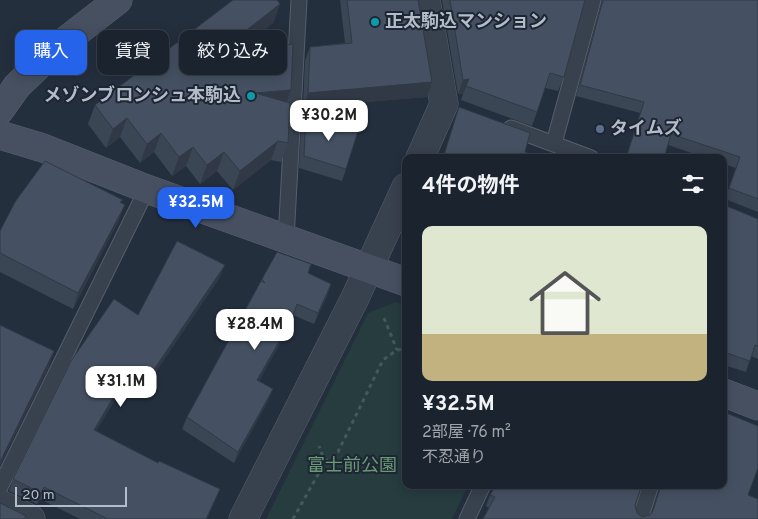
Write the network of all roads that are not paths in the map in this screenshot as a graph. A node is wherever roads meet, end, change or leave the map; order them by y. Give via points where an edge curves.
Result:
1 (118, 0) edge
2 (298, 0) edge
3 (426, 0) edge
4 (593, 0) edge
5 (0, 110) edge
6 (499, 124) edge
7 (0, 135) edge
8 (554, 143) junction
9 (422, 154) edge
10 (581, 154) edge
11 (147, 189) junction
12 (402, 196) edge
13 (286, 239) junction
14 (369, 269) junction
15 (402, 281) edge
16 (727, 394) edge
17 (758, 406) edge
18 (0, 487) edge
19 (481, 489) edge
20 (651, 489) edge
21 (0, 504) edge
22 (31, 519) edge
23 (243, 519) edge
24 (466, 519) edge
25 (640, 519) edge

1 - 5 street via 60,44 17,86
2 - 13 lane
3 - 9 street via 448,106
4 - 8 lane
6 - 8 lane
7 - 11 street via 44,148
8 - 10 lane
11 - 13 street
11 - 18 lane
12 - 14 street
13 - 14 street
14 - 15 street
14 - 23 street
16 - 17 street
19 - 24 lane
20 - 25 lane
21 - 22 street

